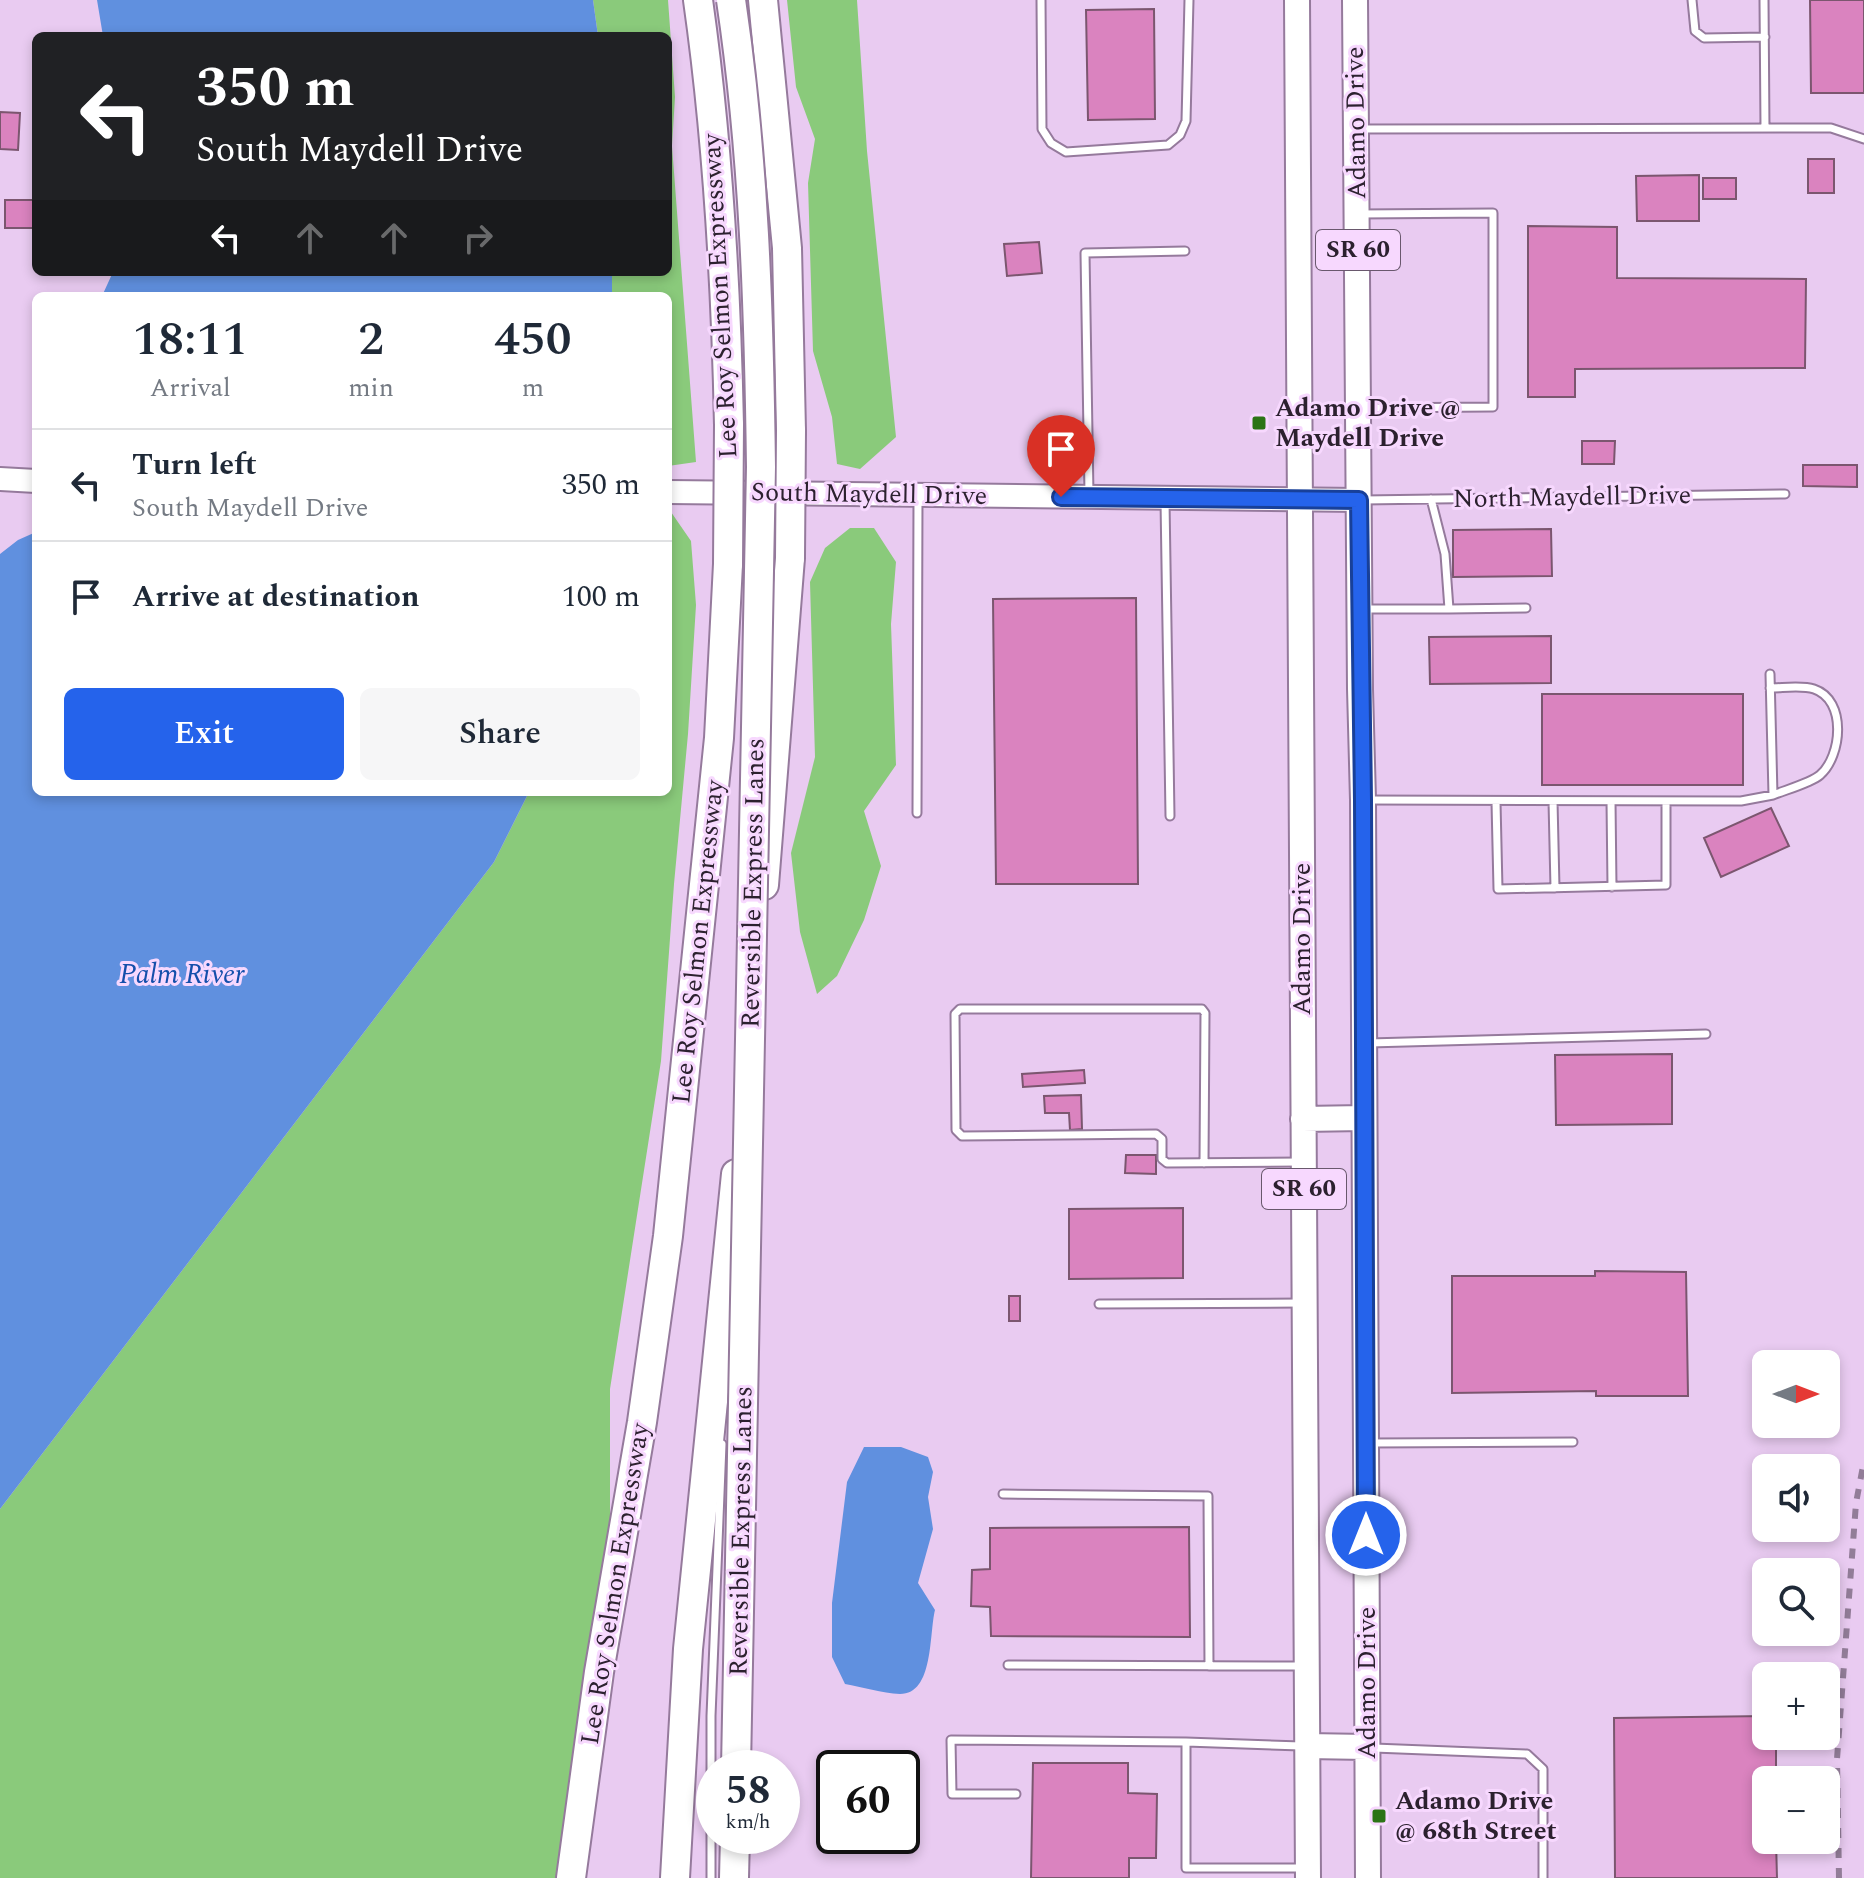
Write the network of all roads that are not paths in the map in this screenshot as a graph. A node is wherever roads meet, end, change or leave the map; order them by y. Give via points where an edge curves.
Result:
1 (698, 0) edge
2 (731, 0) edge
3 (763, 0) edge
4 (1041, 0) edge
5 (1189, 0) edge
6 (1297, 0) edge
7 (1355, 0) edge
8 (1692, 0) edge
9 (1764, 0) edge
10 (1765, 37) junction
11 (1765, 128) junction
12 (1357, 130) junction
13 (1864, 139) edge
14 (1357, 215) junction
15 (1185, 251) dead end
16 (1359, 408) junction
17 (0, 479) edge
18 (32, 481) edge
19 (672, 492) edge
20 (1785, 494) dead end
21 (918, 495) junction
22 (1089, 497) junction
23 (1165, 499) junction
24 (1431, 499) junction
25 (1300, 500) junction
26 (1359, 500) junction
27 (1526, 608) dead end
28 (1360, 609) junction
29 (1449, 609) junction
30 (1770, 674) dead end
31 (1770, 688) junction
32 (1773, 795) junction
33 (1363, 800) junction
34 (1553, 801) junction
35 (1611, 801) junction
36 (1666, 801) junction
37 (1496, 802) junction
38 (917, 813) dead end
39 (1170, 816) dead end
40 (1612, 887) junction
41 (1555, 888) junction
42 (1706, 1034) dead end
43 (1363, 1043) junction
44 (1363, 1118) junction
45 (1303, 1119) junction
46 (1304, 1162) junction
47 (1204, 1163) junction
48 (1305, 1303) junction
49 (1099, 1304) dead end
50 (718, 1360) junction
51 (722, 1413) dead end
52 (722, 1441) dead end
53 (1573, 1442) dead end
54 (1365, 1443) junction
55 (1003, 1494) dead end
56 (1008, 1665) dead end
57 (1209, 1666) junction
58 (1307, 1666) junction
59 (1186, 1742) junction
60 (1307, 1746) junction
61 (1367, 1747) junction
62 (736, 1750) edge
63 (1016, 1794) dead end
64 (735, 1854) edge
65 (1308, 1873) edge
66 (571, 1878) edge
67 (675, 1878) edge
68 (711, 1878) edge
69 (734, 1878) edge
70 (1368, 1878) edge
71 (1543, 1878) edge

1 - 66 highway, Lee Roy Selmon Expressway, bridge via 726,299 728,564 719,738 668,1236
2 - 62 highway, Reversible Express Lanes, bridge via 755,253 761,467
3 - 50 highway, bridge via 787,248 790,558 774,781
4 - 5 lane via 1042,129 1066,152 1168,145 1180,135 1186,121
6 - 25 main road, Adamo Drive / SR 60
7 - 12 main road, Adamo Drive / SR 60
8 - 10 lane via 1695,31 1704,38
9 - 10 lane
10 - 11 lane
11 - 12 lane
11 - 13 lane via 1831,128
12 - 14 main road, Adamo Drive / SR 60
14 - 16 main road, Adamo Drive / SR 60
14 - 16 lane via 1493,213 1493,407
15 - 22 lane via 1085,253
16 - 26 main road, Adamo Drive / SR 60
17 - 18 street
19 - 21 street, South Maydell Drive
20 - 24 lane, North Maydell Drive
21 - 22 street, South Maydell Drive
21 - 38 lane
22 - 23 street, South Maydell Drive
23 - 25 street, South Maydell Drive
23 - 39 lane
24 - 26 lane, North Maydell Drive
24 - 29 lane via 1445,554
25 - 26 street, South Maydell Drive
25 - 45 main road, Adamo Drive / SR 60
26 - 28 main road, Adamo Drive / SR 60
27 - 29 lane
28 - 29 lane
28 - 33 main road, Adamo Drive / SR 60
30 - 31 lane
31 - 32 lane
31 - 32 lane via 1814,689 1831,700 1838,717 1832,756 1819,776
32 - 36 lane via 1741,801
33 - 37 lane
33 - 43 main road, Adamo Drive / SR 60
34 - 35 lane
34 - 37 lane
34 - 41 lane
35 - 36 lane
35 - 40 lane
36 - 40 lane via 1666,885
37 - 41 lane via 1498,889
40 - 41 lane
42 - 43 lane
43 - 44 main road, Adamo Drive / SR 60
44 - 45 main road
44 - 54 main road, Adamo Drive / SR 60
45 - 46 main road, Adamo Drive / SR 60
46 - 47 lane
46 - 48 main road, Adamo Drive / SR 60
47 - 47 lane via 1164,1162 1162,1139 1156,1134 962,1136 956,1130 955,1014 960,1009 1202,1009
48 - 49 lane
48 - 58 main road, Adamo Drive / SR 60
50 - 51 lane
50 - 67 highway via 687,1663
52 - 68 lane via 712,1653
53 - 54 lane
54 - 61 main road, Adamo Drive / SR 60
55 - 57 lane via 1208,1496
56 - 57 lane
57 - 58 lane
58 - 60 main road, Adamo Drive / SR 60
59 - 60 lane
59 - 63 lane via 951,1740 952,1794
59 - 65 lane via 1186,1868
60 - 61 main road
60 - 65 main road, Adamo Drive / SR 60
61 - 70 main road, Adamo Drive / SR 60
61 - 71 lane via 1527,1754 1543,1769
64 - 69 highway

